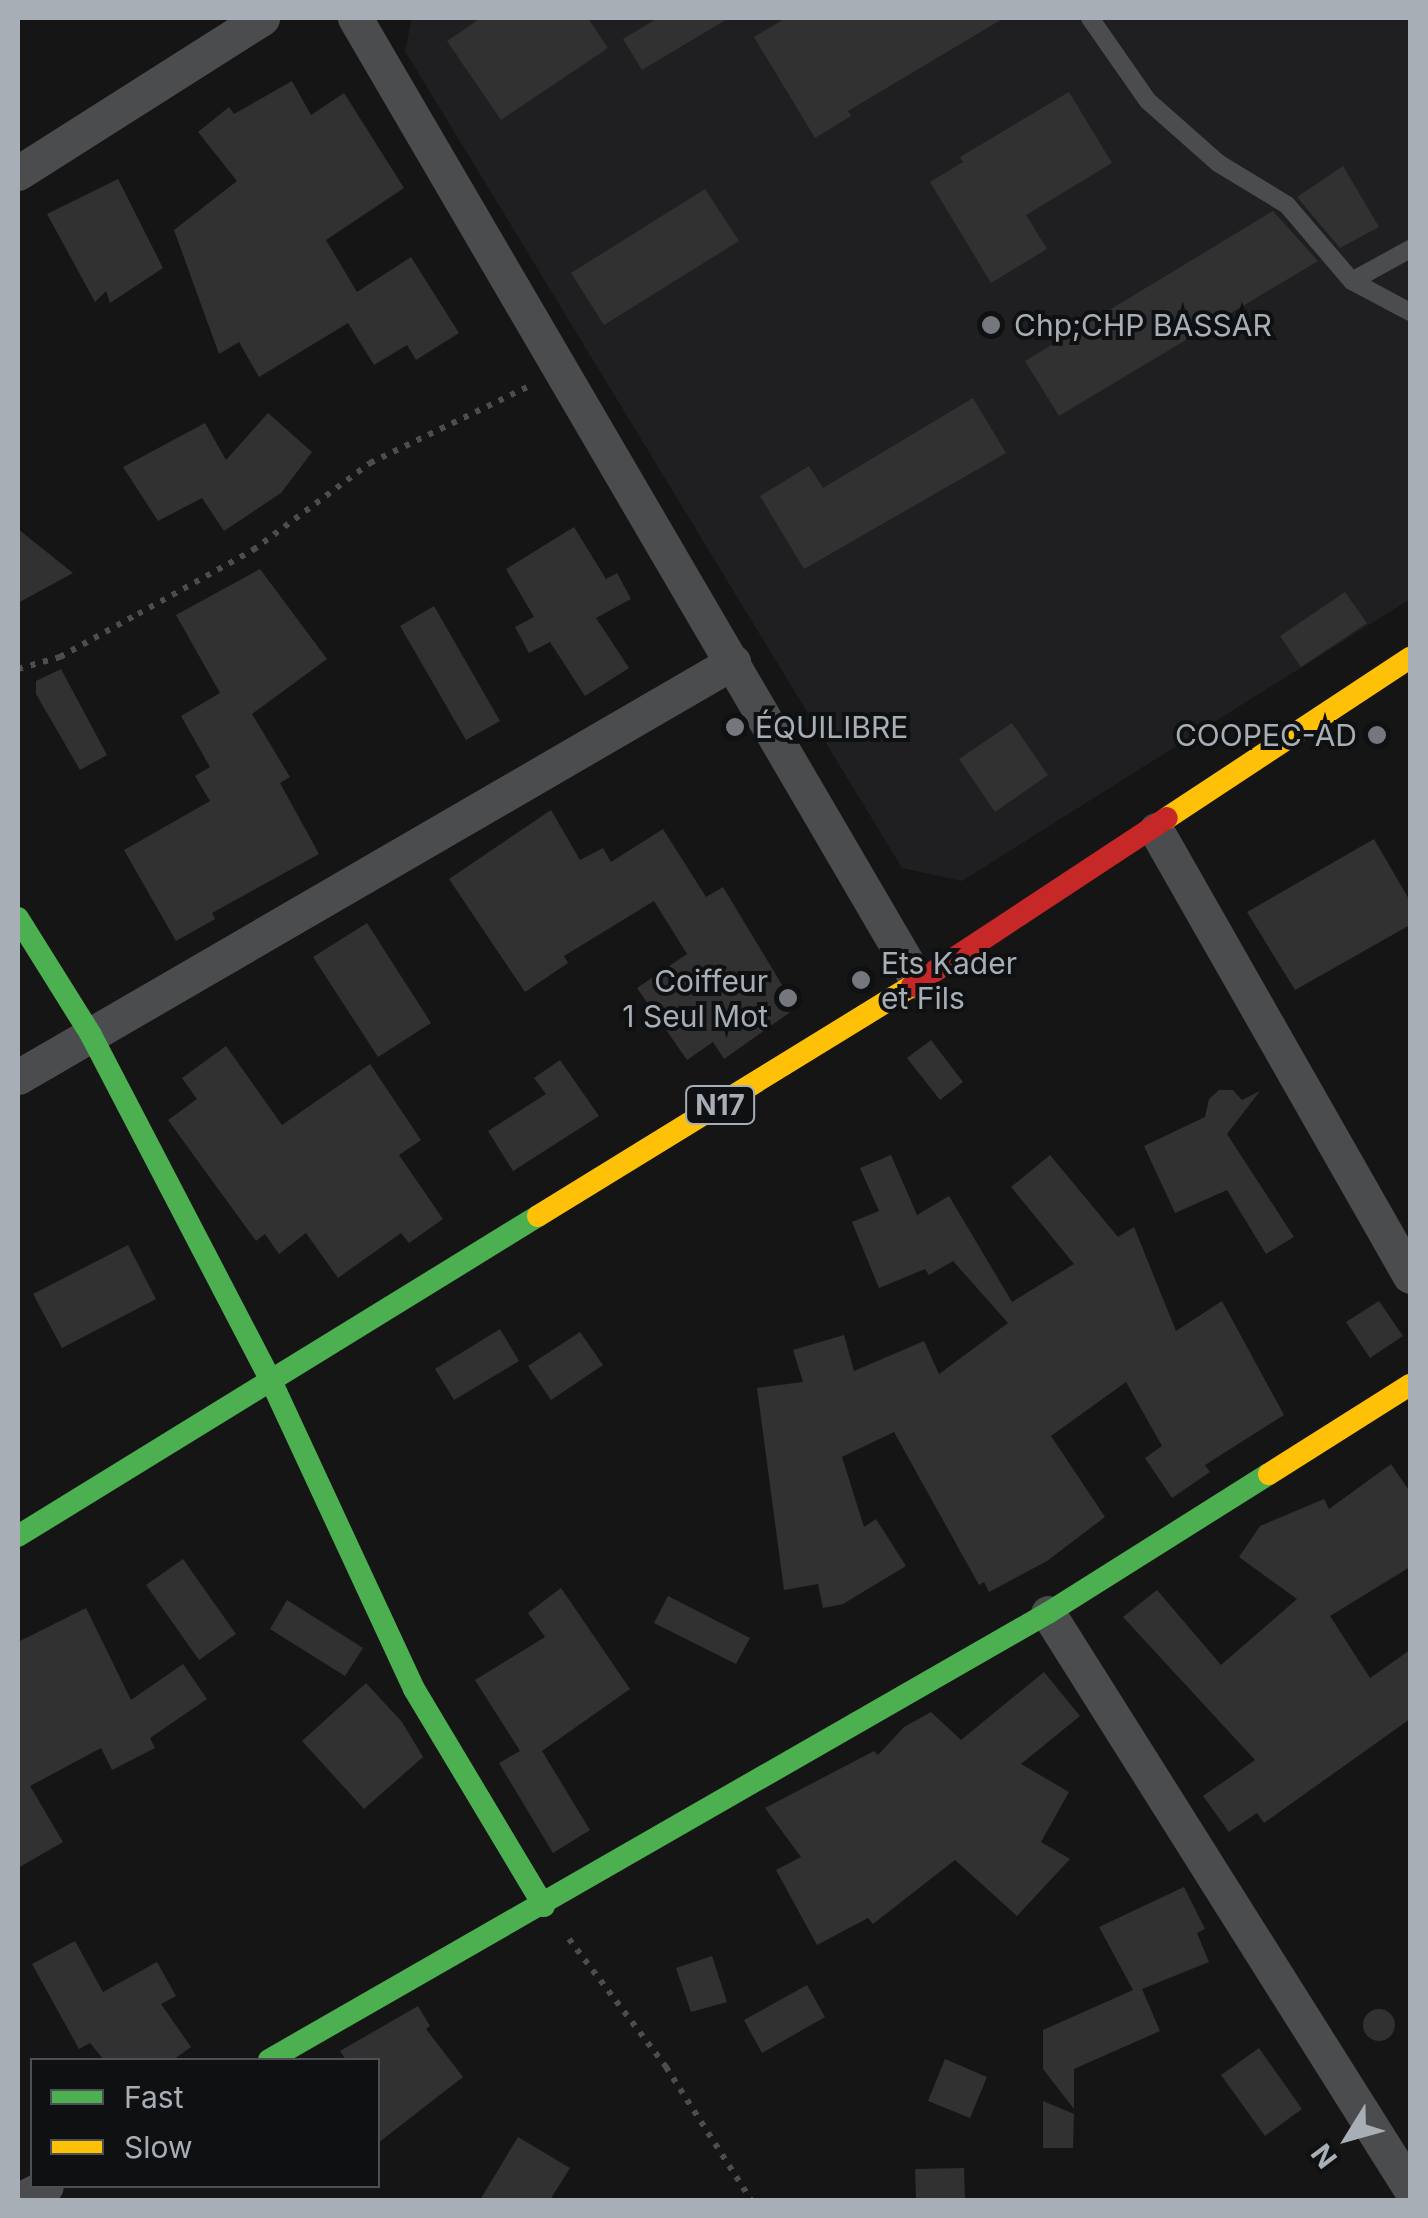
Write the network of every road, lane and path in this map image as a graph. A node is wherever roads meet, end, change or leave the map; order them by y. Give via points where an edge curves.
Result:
1 (262, 18) edge
2 (355, 18) edge
3 (1090, 18) edge
4 (18, 173) edge
5 (1410, 249) edge
6 (1352, 281) junction
7 (1410, 312) edge
8 (561, 370) junction
9 (1410, 658) edge
10 (733, 662) junction
11 (18, 669) edge
12 (1156, 830) junction
13 (18, 918) edge
14 (918, 982) junction
15 (92, 1035) junction
16 (18, 1077) edge
17 (1410, 1276) edge
18 (272, 1383) junction
19 (1410, 1385) edge
20 (18, 1536) edge
21 (1048, 1613) junction
22 (544, 1906) junction
23 (272, 2058) edge
24 (42, 2188) edge
25 (1410, 2188) edge
26 (19, 2200) edge
27 (750, 2200) edge

1 - 4 street
2 - 8 street
3 - 6 lane via 1148,102 1218,163 1287,205
5 - 6 lane
6 - 7 lane
8 - 10 street
8 - 11 path via 370,463 254,550 60,657
9 - 12 street, N17
10 - 14 street
10 - 15 street
12 - 14 street, N17
12 - 17 street
13 - 15 street
14 - 18 street, N17
15 - 16 street
15 - 18 street
18 - 20 street, N17
18 - 22 street via 414,1688
19 - 21 street
21 - 22 street
21 - 25 street
22 - 23 street
22 - 27 path via 666,2067
24 - 26 street

